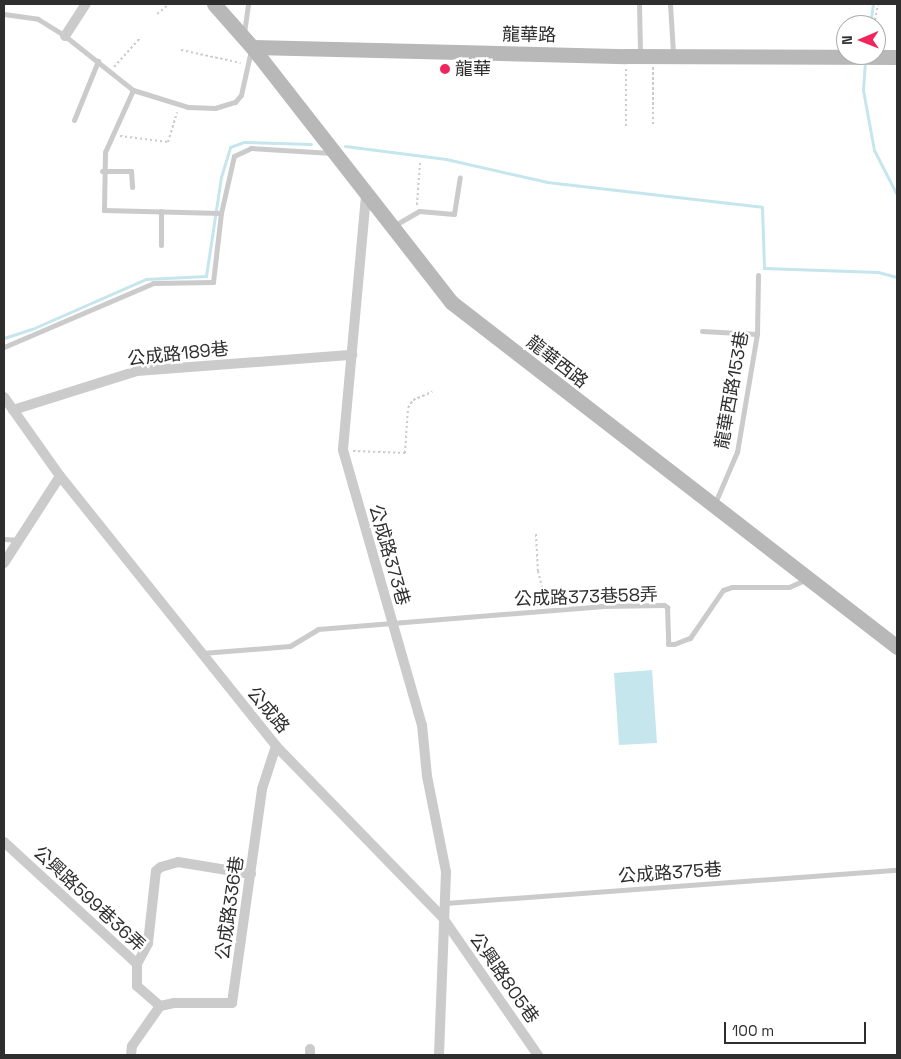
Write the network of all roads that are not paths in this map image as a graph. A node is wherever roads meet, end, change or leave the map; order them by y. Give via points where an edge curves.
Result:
1 (86, 4) edge
2 (214, 4) edge
3 (248, 4) edge
4 (639, 4) edge
5 (670, 4) edge
6 (4, 14) edge
7 (65, 36) junction
8 (248, 43) junction
9 (640, 56) junction
10 (673, 56) junction
11 (897, 57) edge
12 (98, 61) junction
13 (133, 90) junction
14 (74, 120) dead end
15 (332, 153) junction
16 (102, 171) junction
17 (460, 177) dead end
18 (132, 187) dead end
19 (366, 196) junction
20 (161, 211) junction
21 (219, 212) junction
22 (392, 226) junction
23 (161, 245) dead end
24 (758, 275) dead end
25 (702, 331) dead end
26 (757, 334) junction
27 (4, 347) edge
28 (352, 356) junction
29 (4, 397) edge
30 (13, 410) junction
31 (60, 476) junction
32 (714, 506) junction
33 (4, 539) edge
34 (20, 540) junction
35 (4, 563) edge
36 (808, 578) junction
37 (392, 624) junction
38 (897, 647) edge
39 (200, 653) junction
40 (276, 746) junction
41 (4, 842) edge
42 (897, 870) edge
43 (252, 874) junction
44 (445, 903) junction
45 (444, 918) junction
46 (137, 964) junction
47 (160, 1006) junction
48 (131, 1055) edge
49 (439, 1055) edge
50 (538, 1055) edge

1 - 7 street
2 - 8 street
3 - 8 lane
4 - 9 lane
5 - 10 lane
6 - 7 lane via 38,19
7 - 12 lane
8 - 9 street, 龍華路
8 - 13 lane via 248,64 241,95 235,102 215,108 179,105
8 - 15 street, 龍華西路
9 - 10 street, 龍華路
10 - 11 street, 龍華路
12 - 13 lane
12 - 14 lane
13 - 16 lane via 104,152
15 - 19 street, 龍華西路
15 - 21 lane via 251,148 238,152 234,156
16 - 18 lane via 131,171
16 - 20 lane via 104,210
17 - 22 lane via 454,214 416,212
19 - 22 street, 龍華西路
19 - 28 street, 公成路373巷
20 - 21 lane
20 - 23 lane
21 - 27 lane via 213,282 153,283
22 - 32 street, 龍華西路 via 451,302
24 - 26 lane, 龍華西路153巷
25 - 26 lane
26 - 32 lane, 龍華西路153巷 via 737,452
28 - 30 street, 公成路189巷 via 137,371
28 - 37 street, 公成路373巷 via 343,450
29 - 30 street, 公成路
30 - 31 street, 公成路
31 - 34 street
31 - 39 street, 公成路
32 - 36 street, 龍華西路
33 - 34 lane
34 - 35 street
36 - 37 lane, 公成路373巷58弄 via 789,588 732,587 723,590 690,638 674,644 668,644 667,607 664,604
36 - 38 street, 龍華西路
37 - 39 lane, 公成路373巷58弄 via 318,629 290,646
37 - 44 street, 公成路373巷 via 422,725 446,872
39 - 40 street, 公成路
40 - 43 street, 公成路336巷 via 262,789
40 - 45 street, 公成路
41 - 46 street, 公興路599巷36弄
42 - 44 lane, 公成路375巷
43 - 46 street via 178,862 161,866 156,871 148,943
43 - 47 street, 公成路336巷 via 232,1003
44 - 45 street, 公成路373巷
45 - 49 street
45 - 50 street, 公興路805巷
46 - 47 street, 公興路599巷36弄 via 137,986
47 - 48 street via 132,1046

